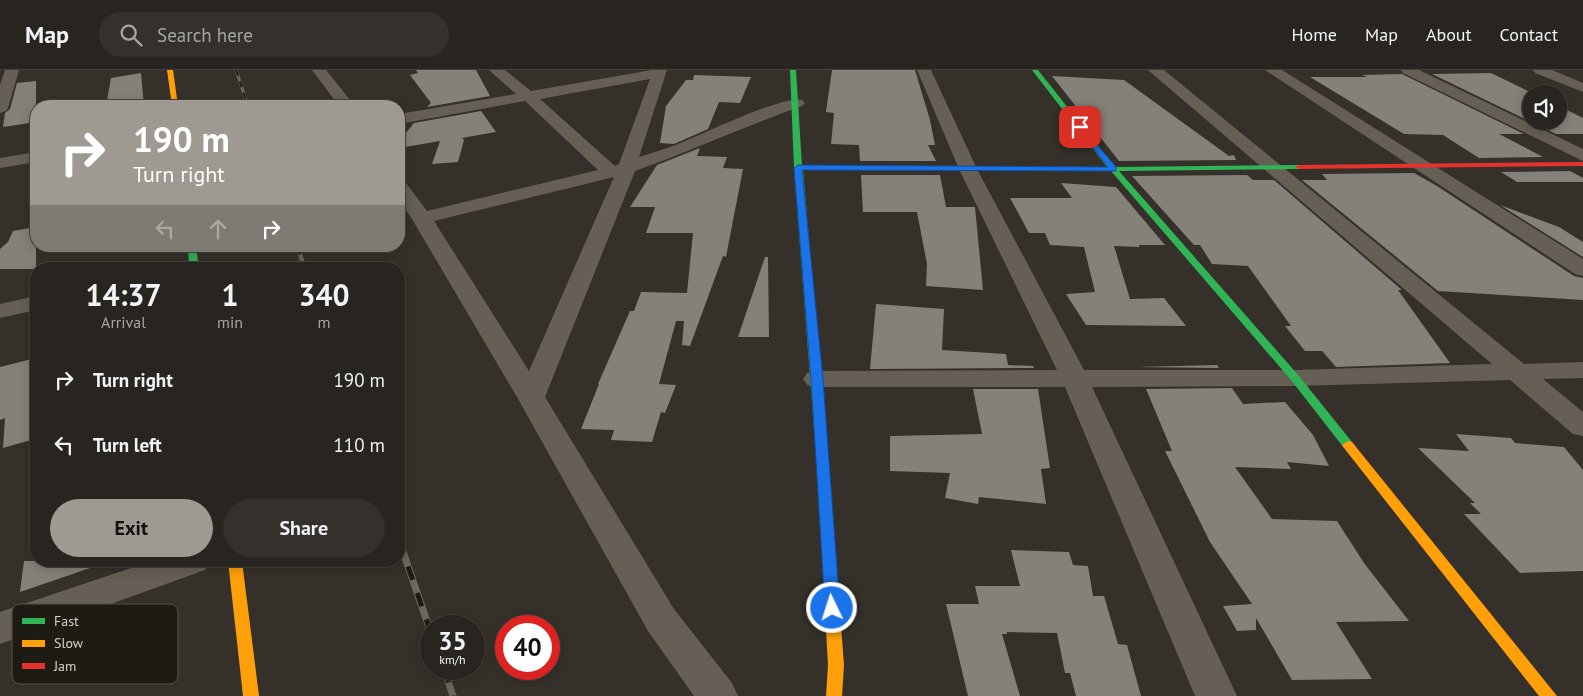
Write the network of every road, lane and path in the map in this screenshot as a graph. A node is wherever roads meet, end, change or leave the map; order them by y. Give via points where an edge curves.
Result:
1 (30, 70) edge
2 (170, 70) edge
3 (319, 70) edge
4 (496, 70) edge
5 (792, 70) edge
6 (924, 70) edge
7 (1035, 70) edge
8 (1155, 70) edge
9 (1272, 70) edge
10 (1408, 70) edge
11 (1540, 70) edge
12 (659, 71) edge
13 (8, 72) edge
14 (1583, 88) edge
15 (527, 95) junction
16 (174, 100) edge
17 (342, 100) edge
18 (796, 104) junction
19 (0, 108) edge
20 (405, 118) edge
21 (1579, 152) edge
22 (30, 158) edge
23 (0, 163) edge
24 (1583, 164) edge
25 (1420, 166) junction
26 (798, 168) junction
27 (1272, 168) junction
28 (968, 169) junction
29 (1114, 169) junction
30 (619, 170) junction
31 (405, 196) edge
32 (422, 218) junction
33 (1583, 269) edge
34 (30, 304) edge
35 (0, 311) edge
36 (1583, 370) edge
37 (1517, 371) junction
38 (1295, 378) junction
39 (817, 379) junction
40 (1075, 379) junction
41 (531, 397) junction
42 (1583, 426) edge
43 (176, 567) edge
44 (236, 567) edge
45 (69, 604) edge
46 (12, 624) edge
47 (0, 628) edge
48 (251, 696) edge
49 (717, 696) edge
50 (834, 696) edge
51 (1216, 696) edge
52 (1549, 696) edge

1 - 13 street
2 - 16 street
3 - 17 street
4 - 15 street
5 - 18 street
6 - 28 street
7 - 29 street
8 - 27 street
9 - 25 street
10 - 21 street
11 - 14 street
12 - 15 street
12 - 30 street
13 - 19 street
15 - 20 street
15 - 30 street
18 - 26 street
18 - 30 street
22 - 23 street
24 - 25 street
25 - 27 street
25 - 33 street
26 - 28 street
26 - 39 street
27 - 29 street
27 - 37 street
28 - 29 street
28 - 40 street
29 - 38 street
30 - 32 street
30 - 41 street
31 - 32 street
32 - 41 street
34 - 35 street
36 - 37 street
37 - 38 street
37 - 42 street
38 - 40 street
38 - 52 street
39 - 40 street
39 - 50 street via 836,666
40 - 51 street
41 - 49 street via 661,620
43 - 45 street
44 - 48 street
46 - 47 street

